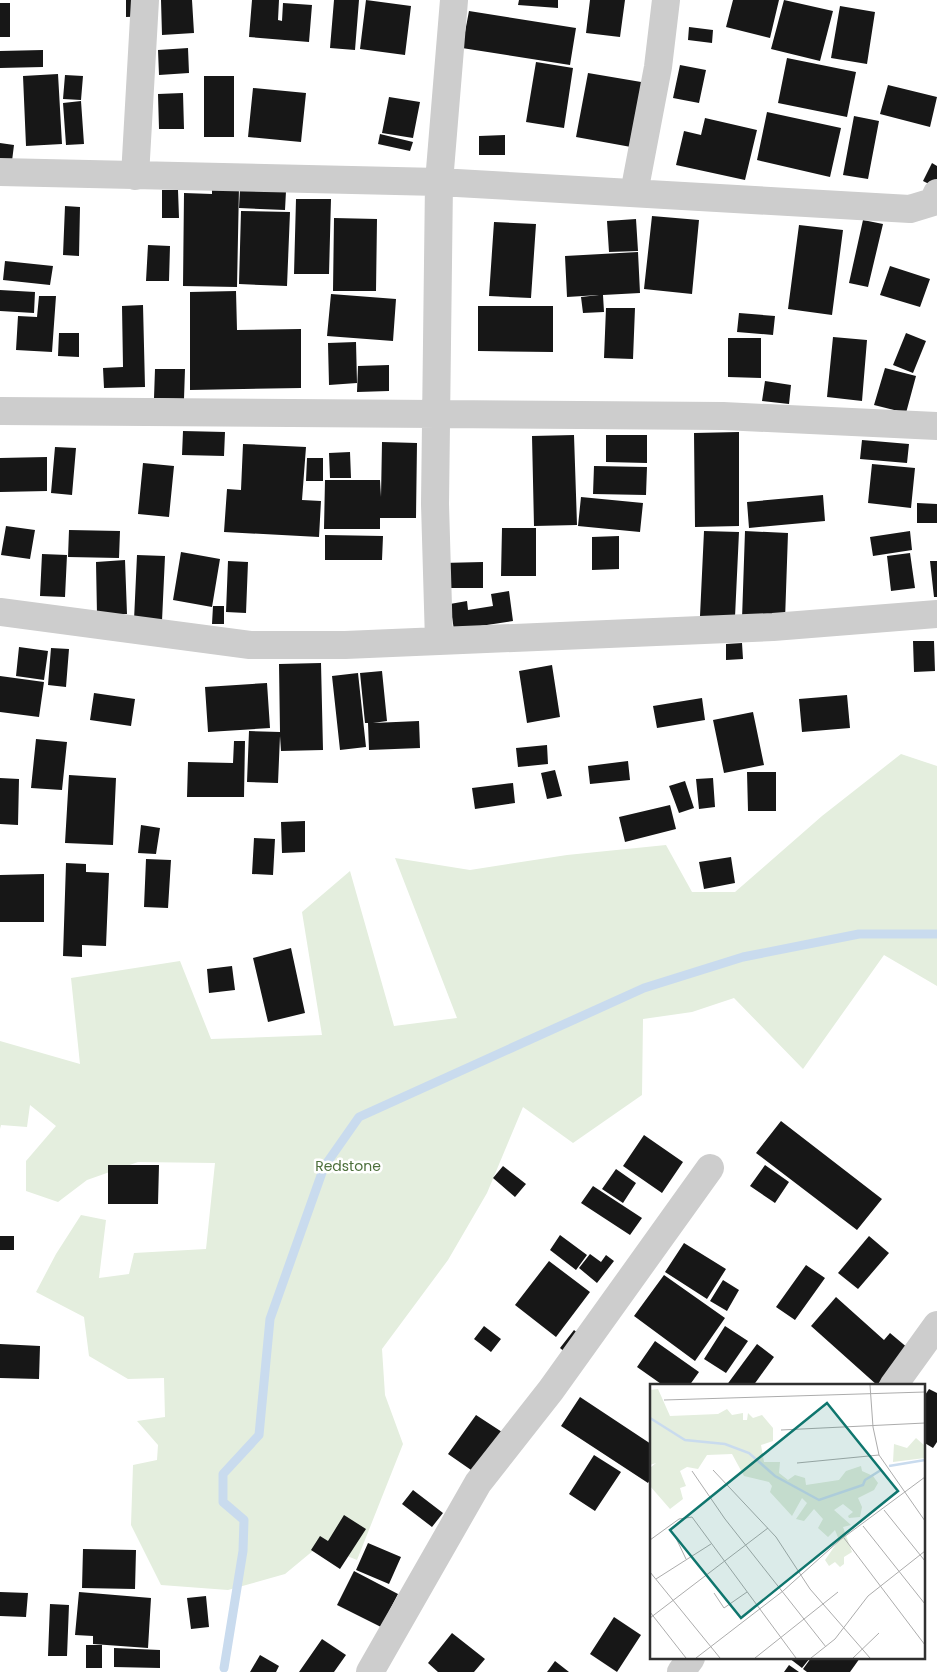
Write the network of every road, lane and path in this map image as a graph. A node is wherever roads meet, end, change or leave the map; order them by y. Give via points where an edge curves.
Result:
1 (145, 0) edge
2 (454, 0) edge
3 (666, 0) edge
4 (0, 172) edge
5 (135, 176) junction
6 (439, 182) junction
7 (634, 193) junction
8 (937, 193) edge
9 (0, 411) edge
10 (436, 415) junction
11 (937, 426) edge
12 (0, 612) edge
13 (937, 614) edge
14 (439, 641) junction
15 (710, 1168) dead end
16 (937, 1326) edge
17 (894, 1384) edge
18 (690, 1660) edge
19 (370, 1672) edge
20 (681, 1672) edge

1 - 5 street
2 - 6 street
3 - 7 street via 658,67
4 - 5 street
5 - 6 street
6 - 7 street
6 - 10 street
7 - 8 street via 910,209 933,202
9 - 10 street
10 - 11 street via 723,416
10 - 14 street
12 - 14 street via 250,644 345,645
13 - 14 street via 773,627
15 - 19 street via 551,1390 478,1484
16 - 17 street
18 - 20 street

